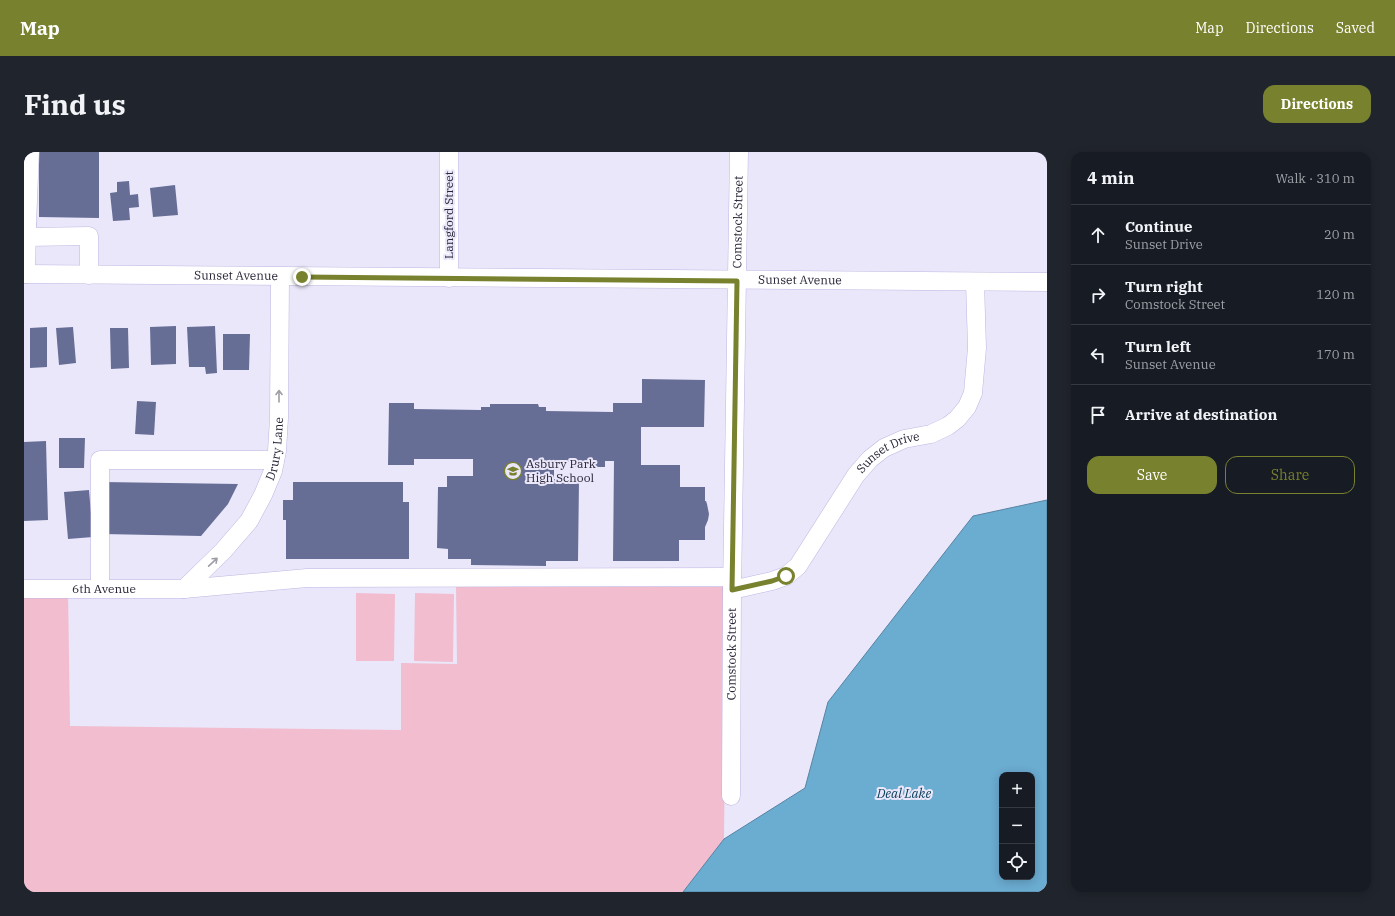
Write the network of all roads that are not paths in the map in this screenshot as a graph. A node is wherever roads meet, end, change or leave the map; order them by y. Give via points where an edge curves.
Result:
1 (30, 152) edge
2 (449, 152) edge
3 (738, 152) edge
4 (26, 192) edge
5 (26, 229) edge
6 (25, 274) edge
7 (89, 275) junction
8 (280, 276) junction
9 (449, 278) junction
10 (737, 281) junction
11 (975, 282) junction
12 (1047, 282) edge
13 (275, 460) junction
14 (732, 584) junction
15 (100, 588) junction
16 (24, 589) edge
17 (184, 589) junction
18 (731, 796) dead end

1 - 4 street
2 - 9 street, Langford Street
3 - 10 street, Comstock Street
4 - 5 street
5 - 6 street
5 - 7 street via 89,236
6 - 7 street, Sunset Avenue
7 - 8 street, Sunset Avenue
8 - 9 street, Sunset Avenue
13 -> 8 street, Drury Lane via 279,418
9 - 10 street, Sunset Avenue
10 - 11 street, Sunset Avenue
10 - 14 street, Comstock Street
11 - 12 street, Sunset Avenue
11 - 14 street, Sunset Drive via 976,370 973,393 967,407 948,426 931,434 904,439 884,448 870,459 856,476 798,566 786,576 772,581
13 - 15 street via 100,460
17 -> 13 street, Drury Lane via 223,552 249,521 270,480
14 - 17 street, Sunset Drive via 307,578
14 - 18 street, Comstock Street
15 - 16 street, 6th Avenue
15 - 17 street, 6th Avenue

